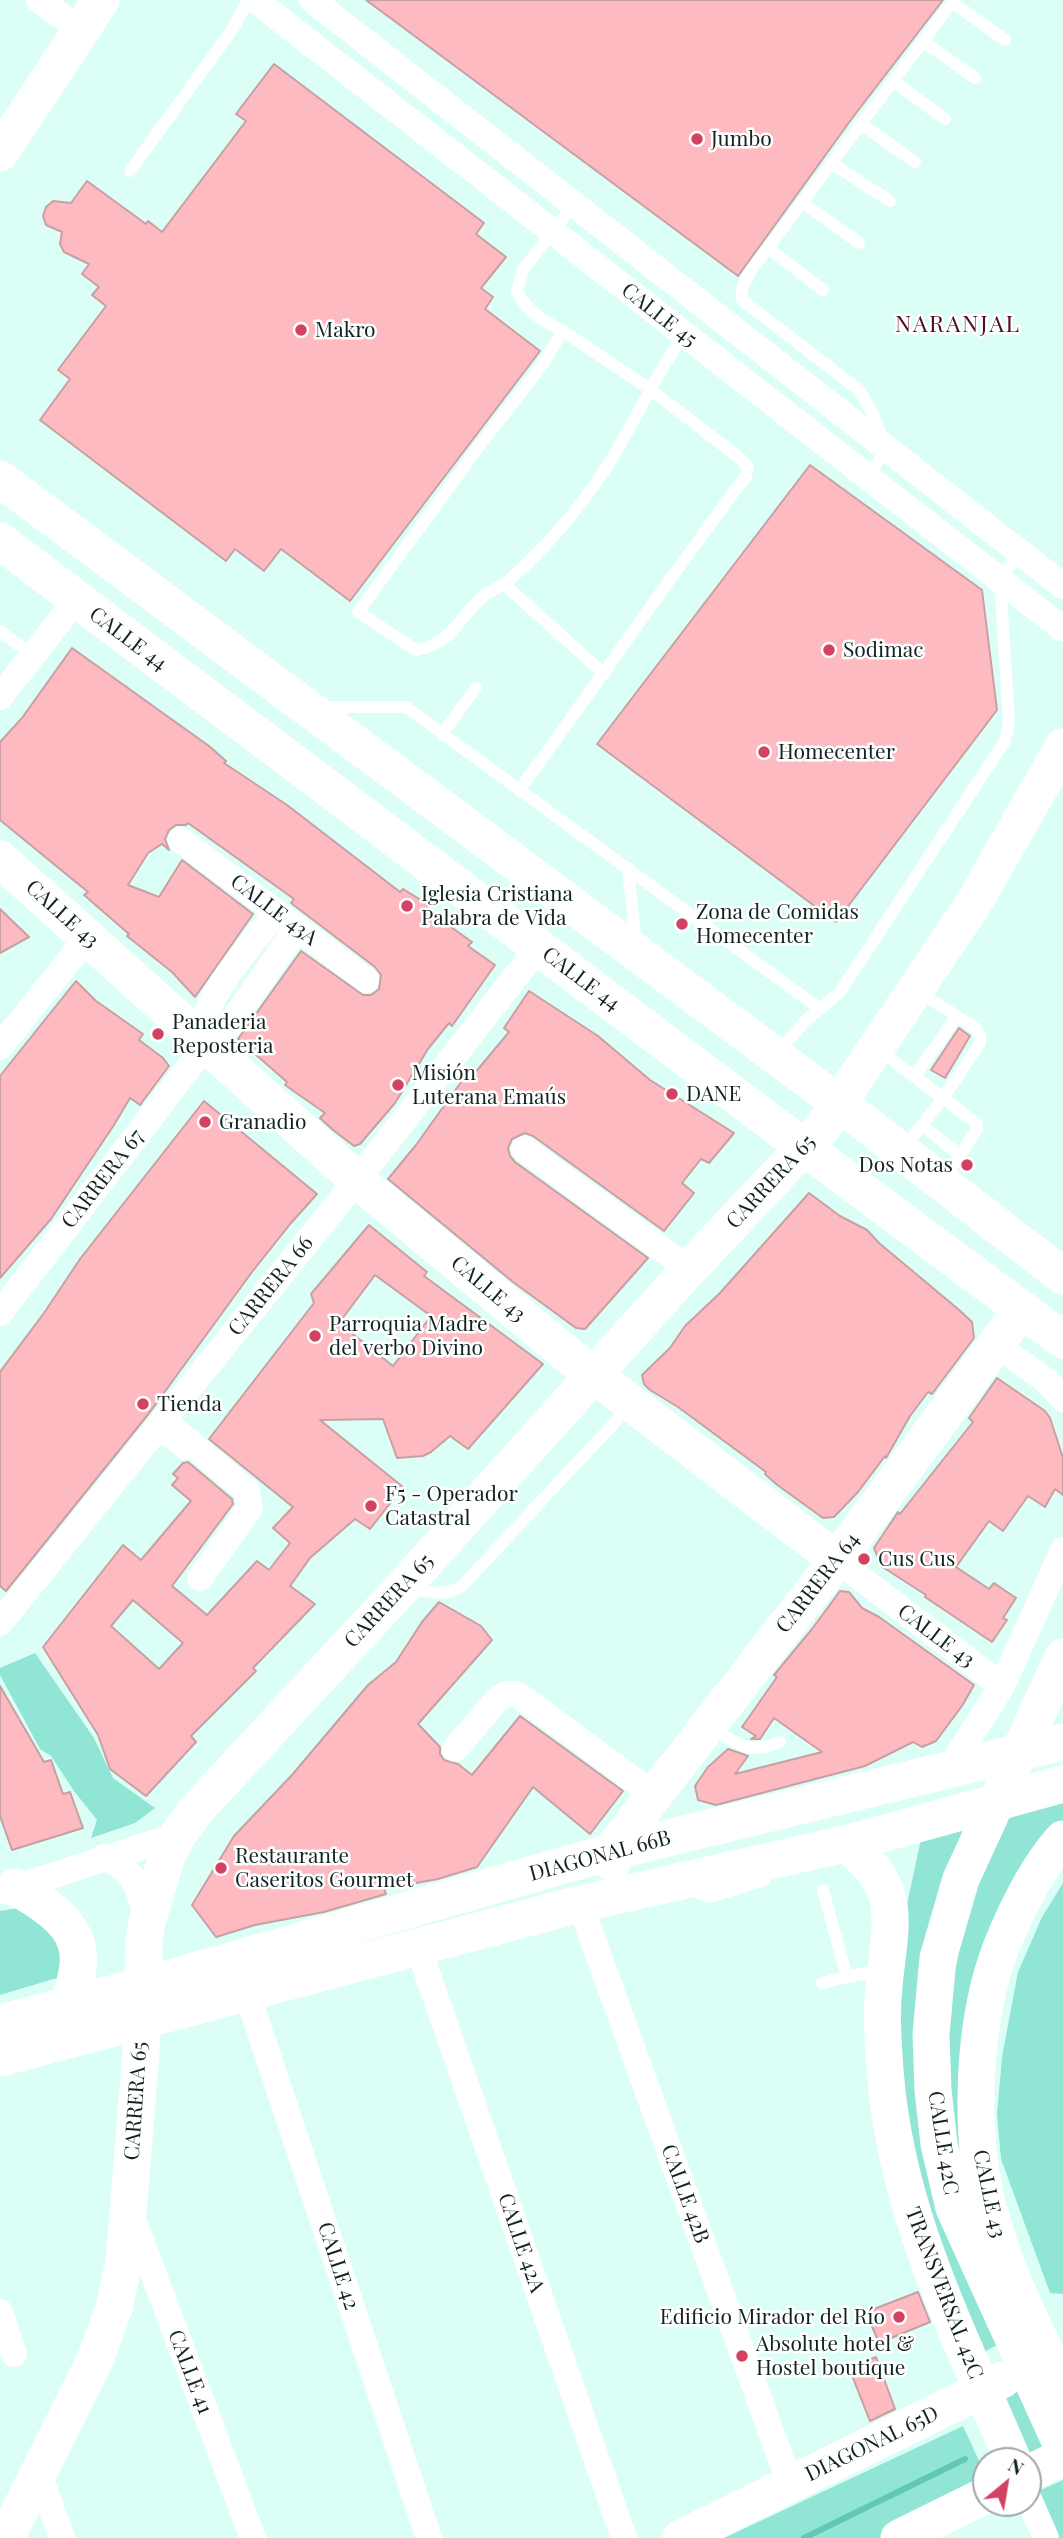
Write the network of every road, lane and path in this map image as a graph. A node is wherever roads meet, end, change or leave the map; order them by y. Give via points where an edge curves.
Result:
1 (39, 0) edge
2 (248, 0) edge
3 (255, 0) edge
4 (953, 1) edge
5 (321, 3) edge
6 (91, 15) edge
7 (1005, 40) dead end
8 (923, 41) junction
9 (975, 78) dead end
10 (893, 81) junction
11 (945, 120) dead end
12 (860, 123) junction
13 (0, 153) edge
14 (915, 162) dead end
15 (831, 163) junction
16 (130, 172) dead end
17 (890, 201) dead end
18 (802, 202) junction
19 (574, 204) junction
20 (553, 232) junction
21 (859, 243) dead end
22 (768, 248) junction
23 (823, 290) dead end
24 (563, 331) junction
25 (684, 335) junction
26 (651, 390) junction
27 (886, 448) junction
28 (868, 478) junction
29 (0, 479) edge
30 (0, 541) edge
31 (1019, 552) junction
32 (1000, 580) junction
33 (504, 584) junction
34 (1063, 586) edge
35 (76, 600) junction
36 (1063, 629) edge
37 (0, 631) edge
38 (32, 655) junction
39 (604, 674) junction
40 (476, 688) dead end
41 (0, 696) edge
42 (308, 707) junction
43 (442, 734) junction
44 (1063, 747) edge
45 (519, 790) junction
46 (181, 840) dead end
47 (0, 859) edge
48 (628, 868) junction
49 (286, 920) junction
50 (88, 937) junction
51 (540, 947) junction
52 (637, 952) junction
53 (366, 980) dead end
54 (916, 990) junction
55 (820, 1009) junction
56 (957, 1016) junction
57 (207, 1044) junction
58 (0, 1047) edge
59 (877, 1049) junction
60 (775, 1055) junction
61 (915, 1076) junction
62 (944, 1097) junction
63 (840, 1104) junction
64 (912, 1138) junction
65 (524, 1149) dead end
66 (805, 1149) junction
67 (951, 1168) junction
68 (357, 1180) junction
69 (1060, 1266) edge
70 (689, 1269) junction
71 (1022, 1309) junction
72 (0, 1313) edge
73 (1063, 1340) edge
74 (996, 1345) junction
75 (595, 1375) junction
76 (1063, 1399) edge
77 (632, 1404) junction
78 (158, 1426) junction
79 (184, 1454) dead end
80 (1063, 1550) edge
81 (837, 1560) junction
82 (200, 1578) dead end
83 (402, 1588) junction
84 (0, 1623) edge
85 (1063, 1657) edge
86 (1002, 1686) junction
87 (706, 1726) junction
88 (780, 1742) dead end
89 (1057, 1744) edge
90 (455, 1749) dead end
91 (963, 1768) junction
92 (1063, 1784) edge
93 (676, 1801) junction
94 (968, 1819) junction
95 (907, 1826) junction
96 (178, 1835) junction
97 (1063, 1839) edge
98 (845, 1844) junction
99 (610, 1852) junction
100 (103, 1857) junction
101 (8, 1890) edge
102 (823, 1890) dead end
103 (618, 1895) junction
104 (580, 1904) junction
105 (891, 1912) junction
106 (147, 1922) junction
107 (418, 1947) junction
108 (220, 1963) junction
109 (886, 1969) junction
110 (847, 1977) junction
111 (822, 1983) dead end
112 (247, 1993) junction
113 (142, 2003) junction
114 (67, 2005) junction
115 (0, 2023) edge
116 (0, 2059) edge
117 (128, 2206) junction
118 (1019, 2296) junction
119 (0, 2312) edge
120 (1063, 2321) edge
121 (14, 2354) dead end
122 (1050, 2366) edge
123 (982, 2390) junction
124 (1007, 2447) edge
125 (1063, 2448) edge
126 (1063, 2457) edge
127 (1042, 2467) edge
128 (39, 2474) junction
129 (790, 2484) junction
130 (972, 2502) edge
131 (1037, 2517) edge
132 (6, 2538) edge
133 (62, 2538) edge
134 (253, 2538) edge
135 (429, 2538) edge
136 (624, 2538) edge
137 (681, 2538) edge
138 (899, 2538) edge
139 (1046, 2538) edge

1 - 6 street
2 - 16 lane via 234,27
3 - 20 street, CALLE 45
4 - 7 lane
4 - 8 lane
5 - 19 street, CALLE 45
6 - 13 main road
8 - 9 lane
8 - 10 lane
10 - 11 lane
10 - 12 lane
12 - 14 lane
12 - 15 lane
15 - 17 lane
15 - 18 lane
18 - 21 lane
18 - 22 lane
19 - 20 lane
19 - 27 street, CALLE 45
20 - 24 lane via 523,270 517,292 526,307
20 - 25 street, CALLE 45
22 - 23 lane
22 - 27 lane via 746,279 742,300 859,390
24 - 26 lane
24 - 33 lane via 358,612 416,650 432,647 460,625 479,600
25 - 26 lane
25 - 28 street, CALLE 45
26 - 33 lane via 589,492 535,556
26 - 39 lane via 748,467
27 - 28 lane
27 - 31 street, CALLE 45
28 - 32 street, CALLE 45
29 - 42 main road
30 - 35 main road, CALLE 44
31 - 32 lane
31 - 34 street, CALLE 45
32 - 36 street, CALLE 45
32 - 55 lane via 1009,722 1005,741 839,993
33 - 39 lane
35 - 38 street
35 - 51 main road, CALLE 44
37 - 38 lane
38 - 41 street
39 - 45 lane
40 - 43 lane
42 - 43 lane via 406,707
42 - 52 main road
43 - 45 lane
44 - 54 main road, CARRERA 65 via 972,906
45 - 48 lane
46 - 49 street, CALLE 43A
47 - 50 main road, CALLE 43
48 - 52 lane
48 - 55 lane
49 - 53 street, CALLE 43A
49 - 57 street via 227,978 208,1010
50 - 57 main road, CALLE 43
50 - 58 street
51 - 66 main road, CALLE 44
51 - 68 street, CARRERA 66
52 - 60 main road
54 - 56 lane
54 - 59 main road, CARRERA 65
55 - 60 lane
56 - 61 lane
56 - 62 lane via 980,1034 979,1043
57 - 68 main road, CALLE 43
57 - 72 street, CARRERA 67
59 - 61 lane
59 - 63 main road, CARRERA 65
60 - 63 main road
61 - 62 lane
62 - 64 lane
62 - 67 lane via 976,1123 977,1129
63 - 64 main road
63 - 66 main road, CARRERA 65
64 - 67 main road
65 - 70 street
66 - 70 main road, CARRERA 65
66 - 71 main road, CALLE 44
67 - 69 main road
68 - 75 main road, CALLE 43
68 - 78 street, CARRERA 66
70 - 75 main road, CARRERA 65
71 - 73 main road, CALLE 44
71 - 74 main road, CARRERA 64
74 - 76 street via 1047,1381
74 - 81 main road, CARRERA 64
75 - 77 main road, CALLE 43
75 - 83 main road, CARRERA 65
77 - 81 main road, CALLE 43
77 - 83 lane via 462,1586 442,1593
78 - 79 lane
78 - 82 street via 247,1491 250,1499 250,1508
78 - 84 street, CARRERA 66
80 - 86 street
81 - 86 street, CALLE 43
81 - 87 main road, CARRERA 64
83 - 96 main road, CARRERA 65
85 - 94 main road, CALLE 42C
86 - 91 street
87 - 88 lane via 752,1749
87 - 93 main road, CARRERA 64
89 - 91 main road, DIAGONAL 66B
90 - 93 street via 497,1700 517,1694
91 - 93 main road, DIAGONAL 66B
92 - 94 main road, DIAGONAL 66B
93 - 99 main road, CARRERA 64
93 - 99 main road, DIAGONAL 66B
94 - 95 main road, DIAGONAL 66B
94 - 122 main road, CALLE 42C via 961,1879 938,1958 931,2034 939,2144 954,2208
95 - 98 main road, DIAGONAL 66B
95 - 105 main road
96 - 100 street
96 - 106 main road, CARRERA 65 via 161,1870
97 - 118 main road, CALLE 43 via 1032,1882 1005,1935 982,2020 976,2121 979,2163 996,2236
98 - 103 main road, DIAGONAL 66B
98 - 105 main road, TRANSVERSAL 42C via 873,1868
99 - 103 main road
99 - 108 main road, DIAGONAL 66B
100 - 101 street
100 - 106 street via 135,1880
101 - 114 main road via 52,1908 69,1927 79,1959
102 - 110 lane
103 - 104 main road, DIAGONAL 66B
104 - 107 main road, DIAGONAL 66B
104 - 129 street, CALLE 42B
105 - 109 main road, TRANSVERSAL 42C
106 - 108 main road via 172,1948
106 - 113 main road, CARRERA 65
107 - 112 main road, DIAGONAL 66B
107 - 136 street, CALLE 42A
108 - 113 main road, DIAGONAL 66B
109 - 110 lane
109 - 123 main road, TRANSVERSAL 42C via 886,2075 904,2184 927,2261
110 - 111 lane
112 - 113 main road, DIAGONAL 66B
112 - 135 street, CALLE 42
113 - 114 main road
113 - 116 main road
113 - 117 main road, CARRERA 65
114 - 115 main road
117 - 128 main road, CARRERA 65 via 124,2263 110,2324
117 - 134 street, CALLE 41
118 - 120 main road
118 - 122 main road, CALLE 43
119 - 121 street
122 - 123 main road, DIAGONAL 65D
122 - 125 main road, CALLE 42C
123 - 124 main road, TRANSVERSAL 42C
123 - 129 main road, DIAGONAL 65D
126 - 127 main road
128 - 132 main road, CARRERA 65
128 - 133 street
129 - 137 main road, DIAGONAL 65D
130 - 138 main road
131 - 139 street

